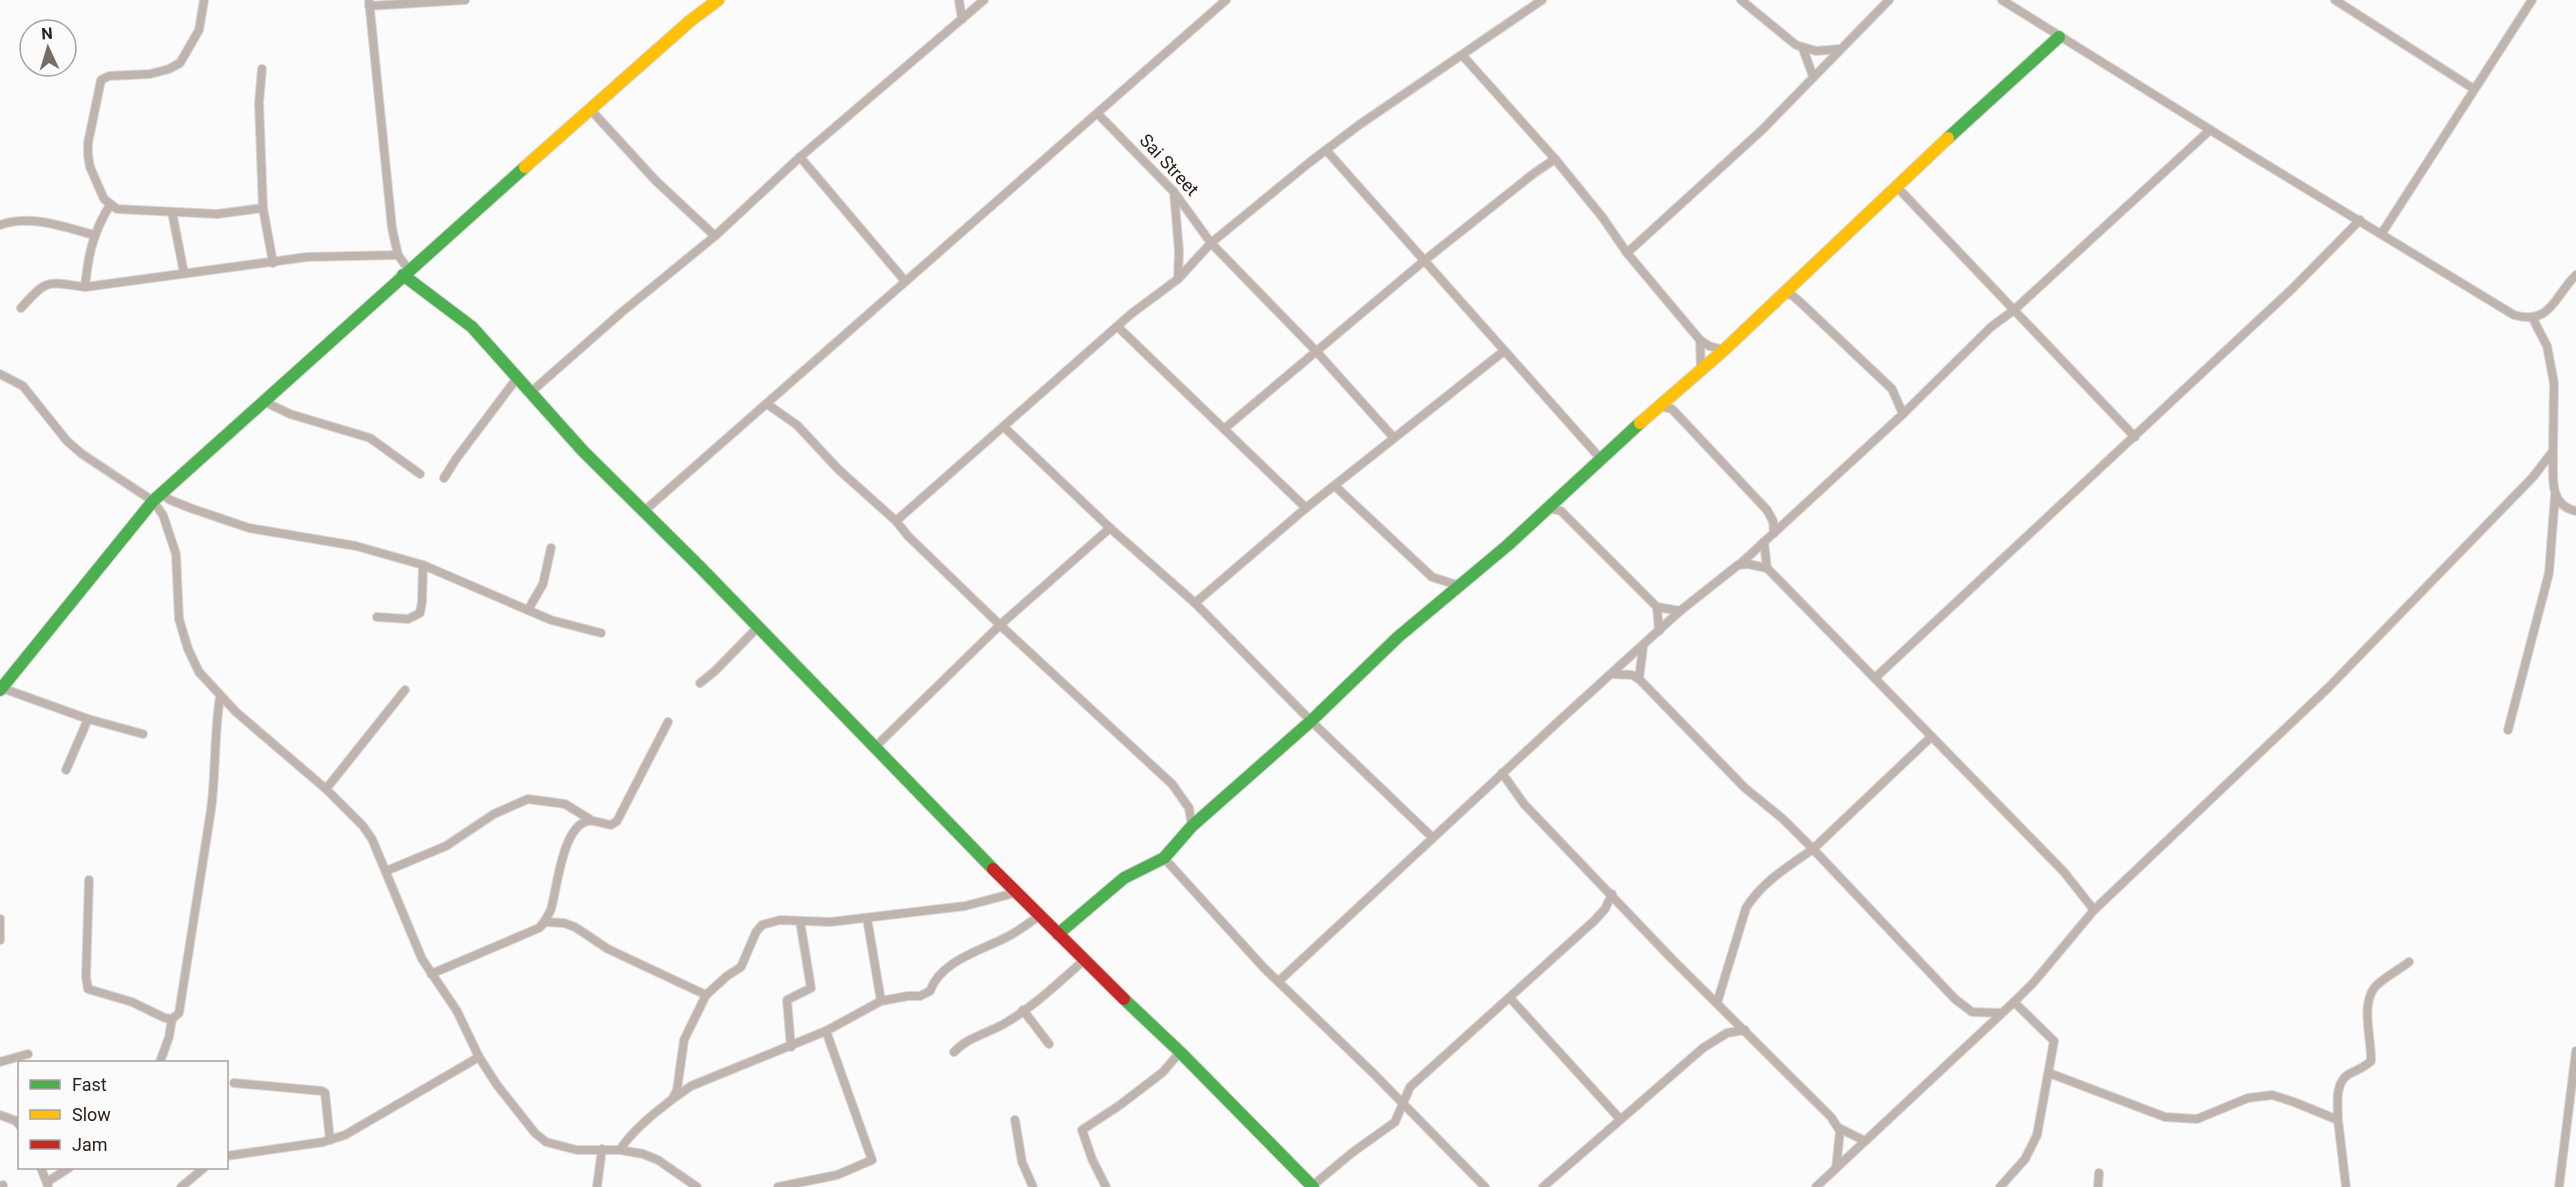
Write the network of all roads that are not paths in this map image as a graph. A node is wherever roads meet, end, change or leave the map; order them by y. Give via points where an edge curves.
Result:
1 (204, 0) edge
2 (465, 0) edge
3 (718, 0) edge
4 (959, 0) edge
5 (984, 0) edge
6 (1227, 0) edge
7 (1542, 0) edge
8 (1742, 0) edge
9 (1889, 0) edge
10 (2002, 0) edge
11 (2335, 0) edge
12 (2532, 0) edge
13 (369, 3) edge
14 (962, 18) junction
15 (2059, 37) junction
16 (1803, 49) junction
17 (1840, 49) junction
18 (1463, 56) junction
19 (262, 69) dead end
20 (1813, 76) junction
21 (2474, 89) junction
22 (590, 109) junction
23 (1098, 114) junction
24 (2210, 130) junction
25 (1326, 150) junction
26 (800, 157) junction
27 (1555, 159) junction
28 (1896, 186) junction
29 (1174, 192) junction
30 (110, 205) junction
31 (263, 208) junction
32 (172, 212) junction
33 (2360, 220) junction
34 (0, 225) edge
35 (2382, 233) junction
36 (94, 235) junction
37 (715, 237) junction
38 (1212, 243) junction
39 (1627, 253) junction
40 (398, 255) junction
41 (1425, 260) junction
42 (273, 262) junction
43 (184, 273) junction
44 (406, 273) junction
45 (2576, 274) edge
46 (1178, 279) junction
47 (905, 281) junction
48 (85, 287) junction
49 (1785, 294) junction
50 (21, 308) dead end
51 (2014, 310) junction
52 (2532, 318) junction
53 (1118, 327) junction
54 (1700, 340) junction
55 (1724, 350) junction
56 (1316, 351) junction
57 (1504, 351) junction
58 (1701, 369) junction
59 (0, 374) edge
60 (517, 378) junction
61 (531, 392) junction
62 (265, 402) junction
63 (767, 404) junction
64 (1659, 406) junction
65 (1903, 414) junction
66 (1004, 427) junction
67 (1224, 429) junction
68 (2135, 437) junction
69 (1394, 438) junction
70 (2553, 451) junction
71 (1600, 458) junction
72 (420, 474) dead end
73 (444, 478) dead end
74 (1335, 486) junction
75 (2555, 496) junction
76 (157, 497) junction
77 (1305, 508) junction
78 (1548, 508) junction
79 (2576, 511) edge
80 (643, 512) junction
81 (896, 521) junction
82 (1110, 528) junction
83 (1774, 533) junction
84 (1764, 542) junction
85 (551, 548) dead end
86 (423, 565) junction
87 (1738, 565) junction
88 (1767, 568) junction
89 (1460, 586) junction
90 (1195, 603) junction
91 (1657, 607) junction
92 (528, 610) junction
93 (1680, 611) junction
94 (377, 617) dead end
95 (1000, 625) junction
96 (757, 628) junction
97 (1659, 631) junction
98 (602, 633) dead end
99 (1643, 646) junction
100 (1612, 674) junction
101 (1875, 678) junction
102 (1639, 679) junction
103 (700, 683) dead end
104 (1, 689) edge
105 (405, 690) dead end
106 (220, 697) junction
107 (88, 719) junction
108 (1311, 721) junction
109 (668, 722) dead end
110 (2508, 730) dead end
111 (142, 734) dead end
112 (1931, 737) junction
113 (874, 748) junction
114 (66, 770) dead end
115 (1502, 773) junction
116 (326, 789) junction
117 (591, 820) junction
118 (1192, 826) junction
119 (1433, 838) junction
120 (1813, 849) junction
121 (1164, 858) junction
122 (386, 871) junction
123 (89, 880) dead end
124 (1018, 892) junction
125 (1612, 894) junction
126 (2094, 910) junction
127 (1041, 915) junction
128 (867, 918) junction
129 (0, 919) edge
130 (800, 921) junction
131 (540, 928) junction
132 (1058, 934) junction
133 (0, 940) edge
134 (1083, 961) junction
135 (2409, 962) dead end
136 (431, 974) junction
137 (1280, 980) junction
138 (706, 995) junction
139 (1510, 998) junction
140 (881, 1001) junction
141 (2014, 1002) junction
142 (1717, 1003) junction
143 (1023, 1010) junction
144 (2001, 1013) junction
145 (172, 1019) junction
146 (1745, 1030) junction
147 (826, 1031) junction
148 (1048, 1044) dead end
149 (791, 1047) junction
150 (2576, 1051) edge
151 (954, 1052) dead end
152 (1180, 1052) junction
153 (28, 1054) dead end
154 (478, 1058) junction
155 (160, 1061) edge
156 (0, 1062) edge
157 (2575, 1072) edge
158 (2049, 1073) junction
159 (234, 1083) dead end
160 (673, 1098) junction
161 (1402, 1104) junction
162 (0, 1114) edge
163 (1620, 1119) junction
164 (1015, 1120) dead end
165 (2338, 1120) junction
166 (18, 1124) edge
167 (1839, 1128) junction
168 (330, 1140) junction
169 (1865, 1141) junction
170 (602, 1149) junction
171 (620, 1150) junction
172 (228, 1156) edge
173 (1836, 1168) junction
174 (42, 1169) edge
175 (67, 1169) edge
176 (202, 1169) edge
177 (2099, 1173) dead end
178 (48, 1184) edge
179 (181, 1187) edge
180 (597, 1187) edge
181 (697, 1187) edge
182 (778, 1187) edge
183 (1033, 1187) edge
184 (1106, 1187) edge
185 (1312, 1187) edge
186 (1485, 1187) edge
187 (1543, 1187) edge
188 (1816, 1187) edge
189 (2000, 1187) edge
190 (2098, 1187) edge
191 (2346, 1187) edge
192 (2559, 1187) edge

1 - 30 street via 199,30 180,63 150,74 101,80 88,155 92,173
2 - 13 street
3 - 22 street
4 - 14 street
5 - 14 street
6 - 23 street
7 - 18 street
8 - 16 street
9 - 17 street
10 - 15 street
11 - 21 street
12 - 21 street
13 - 40 street
14 - 26 street
15 - 24 street
15 - 28 street
16 - 17 street
16 - 20 street
17 - 20 street
18 - 25 street
18 - 27 street
19 - 31 street via 259,103
20 - 39 street via 1762,130
21 - 35 street
22 - 37 street via 656,181
22 - 44 street
23 - 29 street, Sai Street
23 - 47 street
24 - 33 street
24 - 51 street
25 - 38 street
25 - 41 street
26 - 37 street
26 - 47 street
27 - 39 street
27 - 41 street
28 - 49 street
28 - 51 street
29 - 38 street, Sai Street
29 - 46 street
30 - 32 street via 117,209
30 - 36 street
31 - 32 street via 217,214
31 - 42 street
32 - 43 street
33 - 35 street
33 - 68 street
34 - 36 street via 36,221
35 - 52 street via 2501,308
36 - 48 street
37 - 61 street
38 - 46 street
38 - 56 street, Sai Street
39 - 54 street
40 - 42 street via 307,257
40 - 44 street
41 - 56 street
41 - 57 street
42 - 43 street
43 - 48 street
44 - 60 street via 472,327
44 - 62 street
45 - 52 street via 2551,307
46 - 53 street
47 - 63 street
48 - 50 street via 42,285
49 - 55 street
49 - 65 street via 1800,302 1892,389
51 - 65 street via 1991,327
51 - 68 street
52 - 70 street via 2551,358
53 - 66 street
53 - 67 street
54 - 55 street
54 - 58 street
55 - 58 street
56 - 67 street
56 - 69 street, Sai Street
57 - 69 street
57 - 71 street
58 - 64 street
59 - 76 street via 23,386 82,454
60 - 61 street
60 - 73 street
61 - 80 street
62 - 72 street via 290,414 370,438
62 - 76 street
63 - 80 street
63 - 81 street via 797,425 838,469
64 - 71 street
64 - 83 street via 1672,409 1767,510
65 - 83 street
66 - 81 street
66 - 82 street
67 - 77 street
68 - 101 street
69 - 74 street
70 - 75 street
70 - 126 street via 2533,477 2328,688
71 - 78 street
74 - 77 street
74 - 89 street via 1432,577
75 - 79 street via 2559,504
75 - 110 street via 2549,573
76 - 86 street via 249,528 356,546
76 - 104 street
76 - 106 street via 176,554 177,605 188,649 199,672
77 - 90 street
78 - 89 street
78 - 91 street via 1561,511
80 - 96 street
81 - 95 street
82 - 90 street
82 - 95 street
83 - 84 street
84 - 87 street
84 - 88 street
85 - 92 street via 543,584
86 - 92 street
86 - 94 street via 420,613 408,619
87 - 88 street
87 - 93 street
88 - 101 street
89 - 108 street via 1398,637
90 - 108 street
91 - 93 street
91 - 97 street
92 - 98 street
93 - 97 street
95 - 113 street
95 - 118 street via 1172,784 1189,808
96 - 103 street
96 - 113 street
97 - 99 street
99 - 100 street
99 - 102 street
100 - 102 street
100 - 115 street
101 - 112 street
102 - 120 street via 1745,788
104 - 107 street
105 - 116 street
106 - 116 street
106 - 145 street via 211,810 179,1013
107 - 111 street
107 - 114 street
108 - 118 street
108 - 119 street
109 - 117 street via 617,821 611,825
112 - 120 street
112 - 126 street via 2064,872
113 - 124 street
115 - 119 street
115 - 125 street via 1524,804
116 - 122 street via 363,826
117 - 122 street via 566,804 528,799 494,814 452,843
117 - 131 street via 580,826 564,850 550,912
118 - 121 street
119 - 137 street
120 - 142 street via 1767,882 1746,908
120 - 144 street via 1955,999 1972,1012
121 - 132 street via 1124,878
121 - 137 street via 1264,968
122 - 136 street via 412,941
123 - 145 street via 88,989
124 - 127 street
124 - 128 street via 965,906
125 - 139 street via 1594,921
125 - 142 street
126 - 141 street
127 - 132 street
127 - 140 street via 1010,936 956,962 930,991
128 - 130 street
128 - 140 street
129 - 133 street
130 - 138 street via 780,920 762,925 741,967
130 - 149 street via 811,988 788,1000
131 - 136 street
131 - 138 street via 545,922 575,927 608,950
132 - 134 street
134 - 143 street
134 - 152 street
135 - 165 street via 2375,987 2367,1017 2371,1061 2340,1083
136 - 154 street via 457,1011
137 - 161 street
138 - 160 street via 684,1040
139 - 161 street via 1423,1074 1410,1087
139 - 163 street
140 - 147 street
141 - 144 street
141 - 158 street via 2054,1041
142 - 146 street
143 - 148 street
143 - 151 street via 1002,1025 962,1043
144 - 169 street
145 - 155 street
146 - 163 street via 1727,1033 1703,1048
146 - 167 street
147 - 149 street
147 - 182 street via 872,1160 837,1175
149 - 160 street via 708,1079
150 - 157 street
152 - 184 street via 1163,1072 1082,1130
152 - 185 street
153 - 156 street
154 - 168 street via 361,1127
154 - 170 street via 540,1138 578,1150
157 - 192 street
158 - 165 street via 2165,1117 2198,1119 2248,1098 2272,1095
158 - 189 street via 2033,1145
159 - 168 street via 322,1091
160 - 171 street via 632,1134
161 - 185 street via 1395,1122
161 - 186 street
162 - 166 street
163 - 187 street
164 - 183 street via 1022,1162
165 - 191 street
167 - 169 street
167 - 173 street
168 - 172 street
169 - 173 street
170 - 171 street
170 - 180 street
171 - 181 street via 658,1160
173 - 188 street
174 - 178 street
175 - 178 street
176 - 179 street
177 - 190 street

